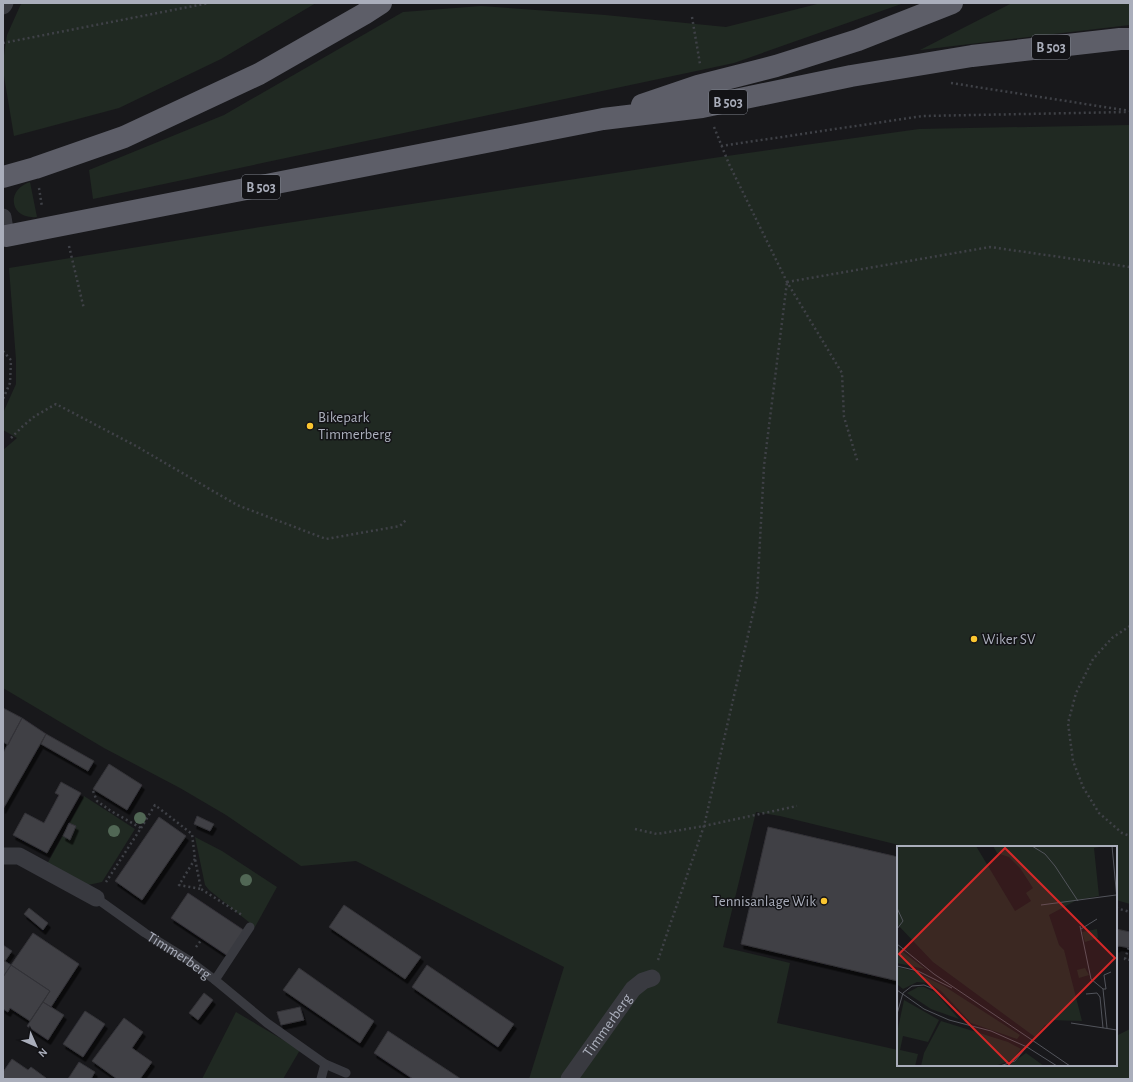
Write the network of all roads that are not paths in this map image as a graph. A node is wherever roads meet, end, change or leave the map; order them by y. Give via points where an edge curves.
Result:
1 (5, 3) edge
2 (381, 3) edge
3 (952, 3) edge
4 (3, 6) edge
5 (1130, 39) edge
6 (603, 119) junction
7 (3, 177) edge
8 (4, 227) edge
9 (3, 856) edge
10 (96, 898) joint
11 (250, 928) road end
12 (652, 978) road end
13 (215, 980) junction
14 (325, 1064) junction
15 (346, 1073) dead end
16 (321, 1079) edge
17 (569, 1079) edge

1 - 4 street
2 - 7 highway via 259,74 124,137
3 - 6 highway, B 503 via 858,40 776,66 698,86
5 - 6 highway, B 503 via 972,56 852,76 702,107
6 - 8 highway, B 503 via 46,228
9 - 10 street, Timmerberg via 19,856
10 - 13 lane, Timmerberg
11 - 13 lane
12 - 17 street, Timmerberg via 633,989
13 - 14 lane, Timmerberg via 267,1023
14 - 15 lane, Timmerberg
14 - 16 lane

